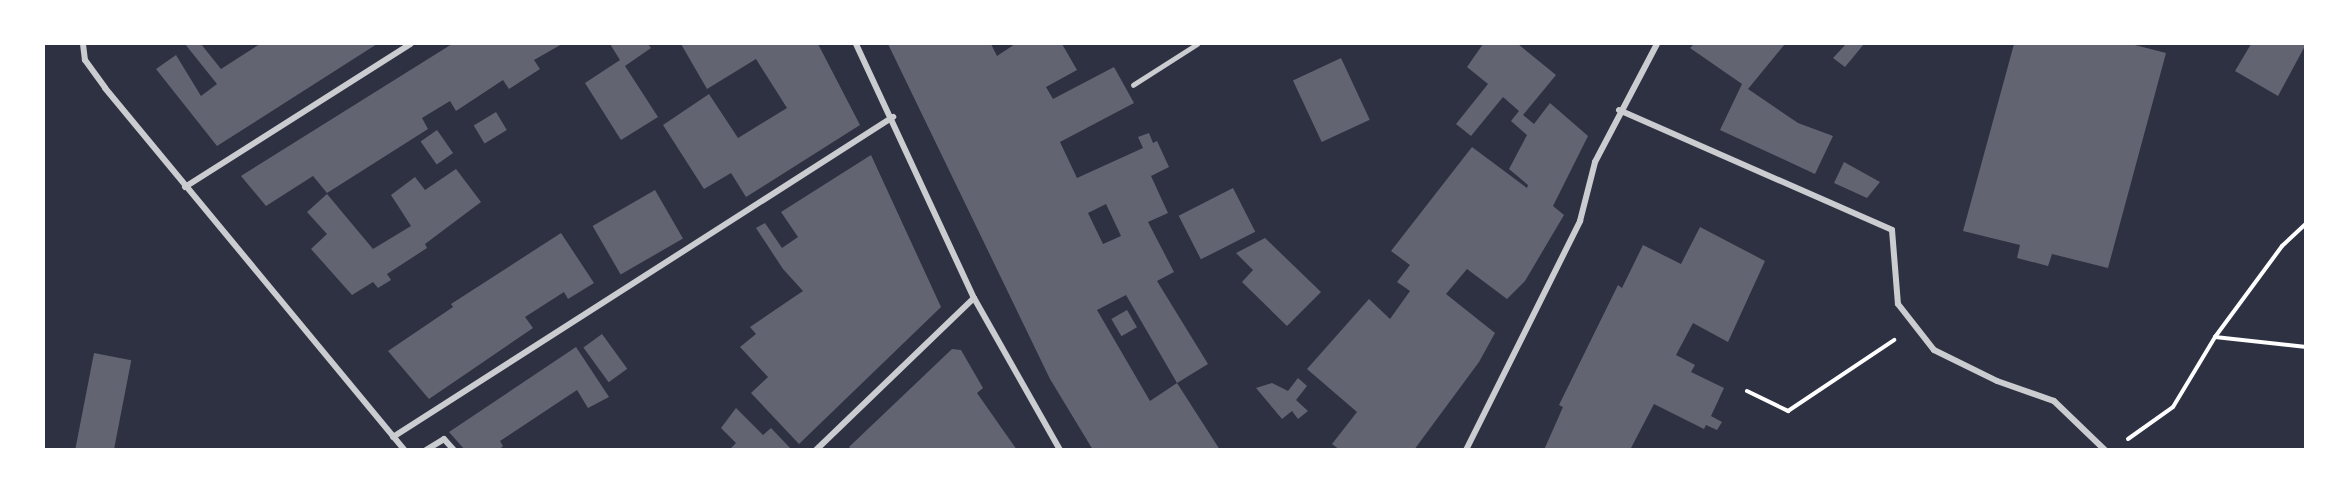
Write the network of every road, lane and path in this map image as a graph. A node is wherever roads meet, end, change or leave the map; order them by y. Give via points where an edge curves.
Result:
1 (83, 44) edge
2 (410, 44) edge
3 (856, 44) edge
4 (1197, 44) edge
5 (1657, 44) edge
6 (1134, 85) dead end
7 (1619, 110) junction
8 (892, 117) junction
9 (185, 187) junction
10 (2306, 224) edge
11 (974, 298) junction
12 (1916, 326) junction
13 (2216, 337) junction
14 (2306, 347) edge
15 (1747, 391) dead end
16 (393, 437) junction
17 (2121, 444) dead end
18 (404, 450) edge
19 (426, 450) edge
20 (454, 450) edge
21 (816, 450) edge
22 (1060, 450) edge
23 (1466, 450) edge
24 (2105, 450) edge

1 - 9 street via 85,60
2 - 9 street
3 - 8 street
4 - 6 lane
5 - 7 street
7 - 12 street via 1892,230 1898,304
7 - 23 street via 1595,162 1580,221
8 - 11 street
8 - 16 street
9 - 16 street
10 - 13 path via 2283,246
11 - 21 street
11 - 22 street
12 - 15 path via 1788,411
12 - 24 street via 1934,350 1997,381 2054,401
13 - 14 path
13 - 17 path via 2173,407
16 - 18 street
19 - 20 street via 444,439

